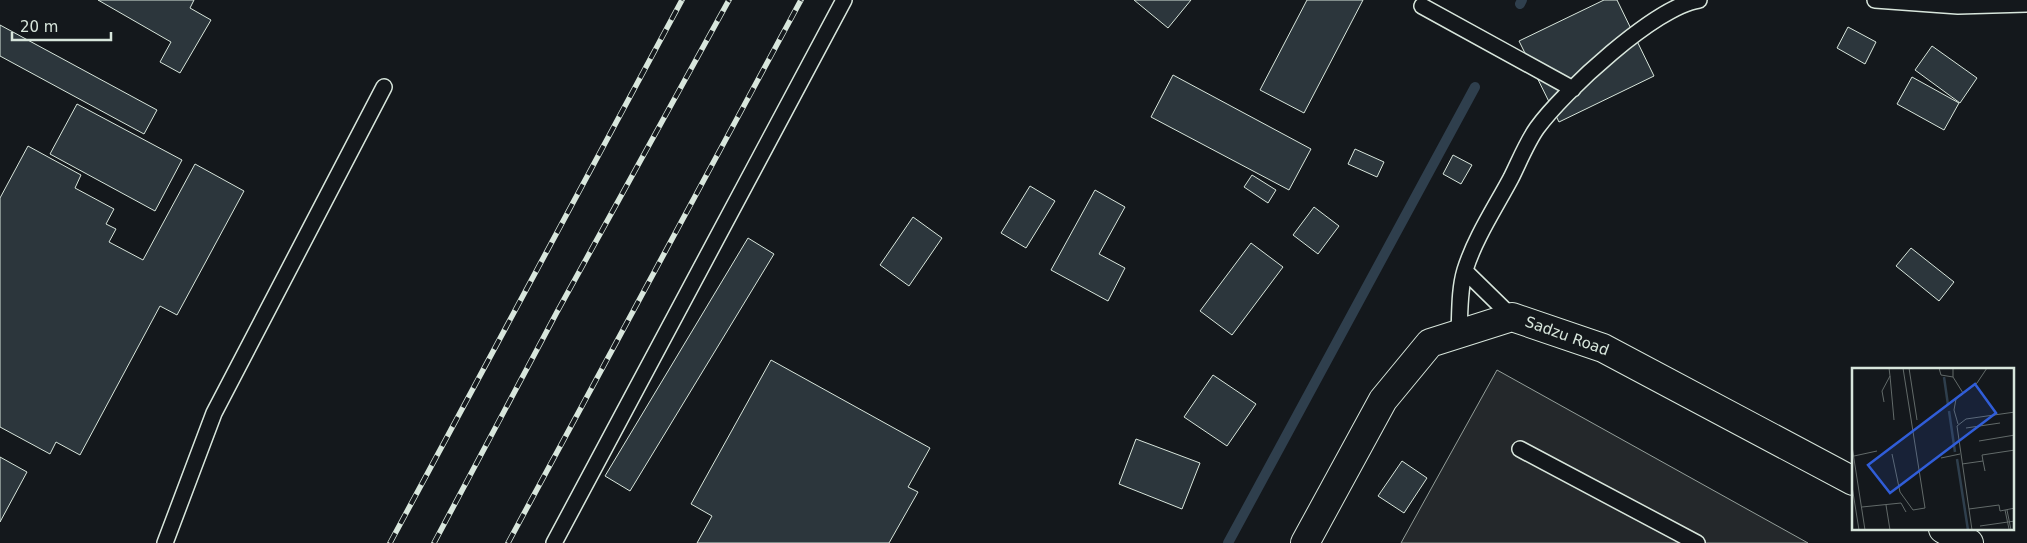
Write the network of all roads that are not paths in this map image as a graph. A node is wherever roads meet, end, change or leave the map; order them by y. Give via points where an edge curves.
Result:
1 (844, 0) edge
2 (1699, 0) edge
3 (1875, 0) edge
4 (2027, 4) edge
5 (1422, 6) dead end
6 (384, 87) dead end
7 (1573, 89) junction
8 (1465, 270) junction
9 (1512, 317) junction
10 (1459, 334) junction
11 (1520, 449) dead end
12 (1852, 480) edge
13 (1945, 530) edge
14 (165, 543) edge
15 (554, 543) edge
16 (1305, 543) edge
17 (1697, 543) edge
18 (1969, 543) edge

1 - 15 lane
2 - 7 lane via 1670,11 1644,27
3 - 4 lane via 1958,6
5 - 7 lane
6 - 14 lane via 214,412
7 - 8 lane via 1537,128
8 - 9 lane
8 - 10 lane via 1460,295
9 - 10 street, Sadzu Road
9 - 12 street, Sadzu Road via 1603,348
10 - 16 street, Sadzu Road via 1430,343 1383,400
11 - 17 lane
13 - 18 street

